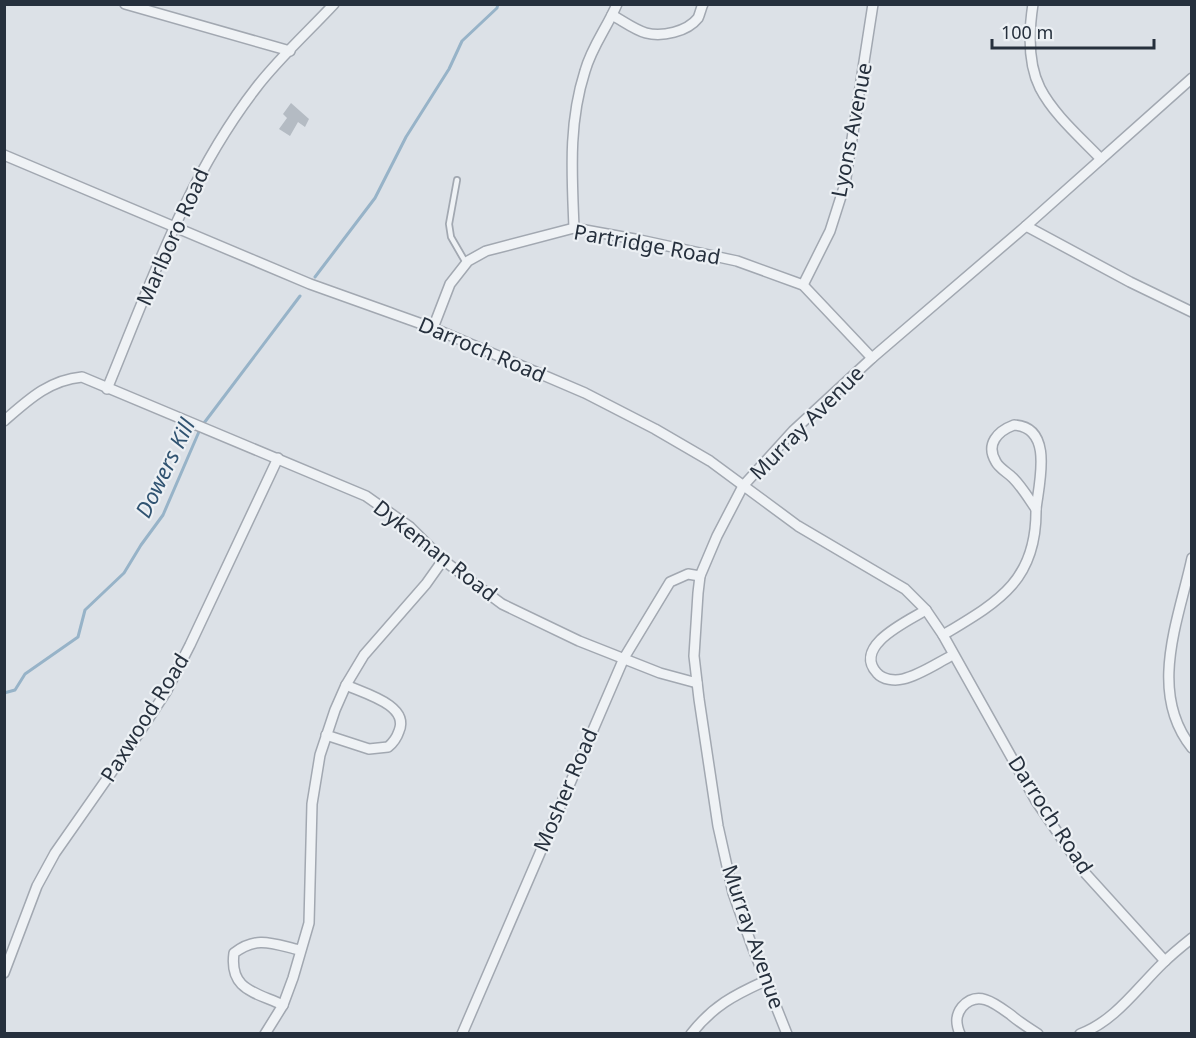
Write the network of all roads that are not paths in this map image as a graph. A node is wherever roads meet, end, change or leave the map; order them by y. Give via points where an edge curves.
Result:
1 (124, 4) edge
2 (334, 4) edge
3 (617, 4) edge
4 (703, 4) edge
5 (873, 4) edge
6 (1033, 4) edge
7 (612, 15) junction
8 (290, 51) junction
9 (1191, 78) edge
10 (4, 155) edge
11 (1101, 159) junction
12 (457, 180) dead end
13 (1026, 226) junction
14 (174, 227) junction
15 (574, 228) junction
16 (466, 263) junction
17 (803, 285) junction
18 (1191, 312) edge
19 (433, 328) junction
20 (872, 358) junction
21 (107, 388) junction
22 (4, 421) edge
23 (278, 458) junction
24 (743, 486) junction
25 (1036, 509) junction
26 (1191, 558) edge
27 (443, 560) junction
28 (700, 576) junction
29 (1189, 582) edge
30 (926, 610) junction
31 (943, 635) junction
32 (953, 655) junction
33 (624, 658) junction
34 (697, 683) junction
35 (346, 686) junction
36 (326, 735) junction
37 (1191, 748) edge
38 (1191, 938) edge
39 (300, 950) junction
40 (1165, 961) junction
41 (4, 973) edge
42 (765, 981) junction
43 (283, 1005) junction
44 (265, 1034) edge
45 (462, 1034) edge
46 (691, 1034) edge
47 (787, 1034) edge
48 (960, 1034) edge
49 (1038, 1034) edge
50 (1080, 1034) edge

1 - 8 street
2 - 8 street, Marlboro Road
3 - 7 street
4 - 7 street via 698,18 687,27 659,35 645,33
5 - 17 street, Lyons Avenue via 845,184 830,231
6 - 11 street via 1031,55 1037,82 1062,118
7 - 15 street via 597,41 576,104 571,153
8 - 14 street, Marlboro Road via 257,86 224,134 198,176
9 - 11 street, Murray Avenue
10 - 14 street, Darroch Road
11 - 13 street, Murray Avenue
12 - 16 lane via 449,224 451,237
13 - 18 street
13 - 20 street, Murray Avenue
14 - 19 street, Darroch Road via 310,285
14 - 21 street, Marlboro Road
15 - 16 street, Partridge Road via 486,251
15 - 17 street, Partridge Road via 737,261
16 - 19 street, Partridge Road via 450,284
17 - 20 street, Partridge Road
19 - 24 street, Darroch Road via 585,393 710,460
20 - 24 street, Murray Avenue via 793,431
21 - 22 street via 82,377 53,384 34,394
21 - 23 street, Dykeman Road
23 - 27 street, Dykeman Road via 366,496 410,527
23 - 41 street, Paxwood Road via 166,692 55,853 37,886
24 - 28 street, Murray Avenue
24 - 30 street, Darroch Road via 798,526 905,589
25 - 25 street via 1039,442 1022,425 1004,428 993,445 996,463 1015,479
25 - 31 street via 1037,527 1026,566 1000,598
26 - 29 street
27 - 33 street, Dykeman Road via 502,604
27 - 35 street via 364,655
28 - 33 street, Mosher Road via 688,574 670,582
28 - 34 street, Murray Avenue via 694,656
29 - 37 street via 1169,659 1168,686 1181,732
30 - 31 street, Darroch Road
30 - 32 street via 878,642 870,660 878,675 903,679
31 - 32 street, Darroch Road
32 - 40 street, Darroch Road via 1036,801 1086,874
33 - 34 street, Dykeman Road
33 - 45 street, Mosher Road
34 - 42 street, Murray Avenue via 718,826 733,893
35 - 36 street
35 - 36 street via 393,708 400,721 399,732 388,747 373,749
36 - 39 street via 312,804 309,923
38 - 40 street
39 - 43 street
39 - 43 street via 259,941 245,944 234,953 236,980
40 - 50 street via 1113,1014
42 - 46 street via 723,1001
42 - 47 street, Murray Avenue
43 - 44 street
48 - 49 street via 958,1012 965,1004 988,999

